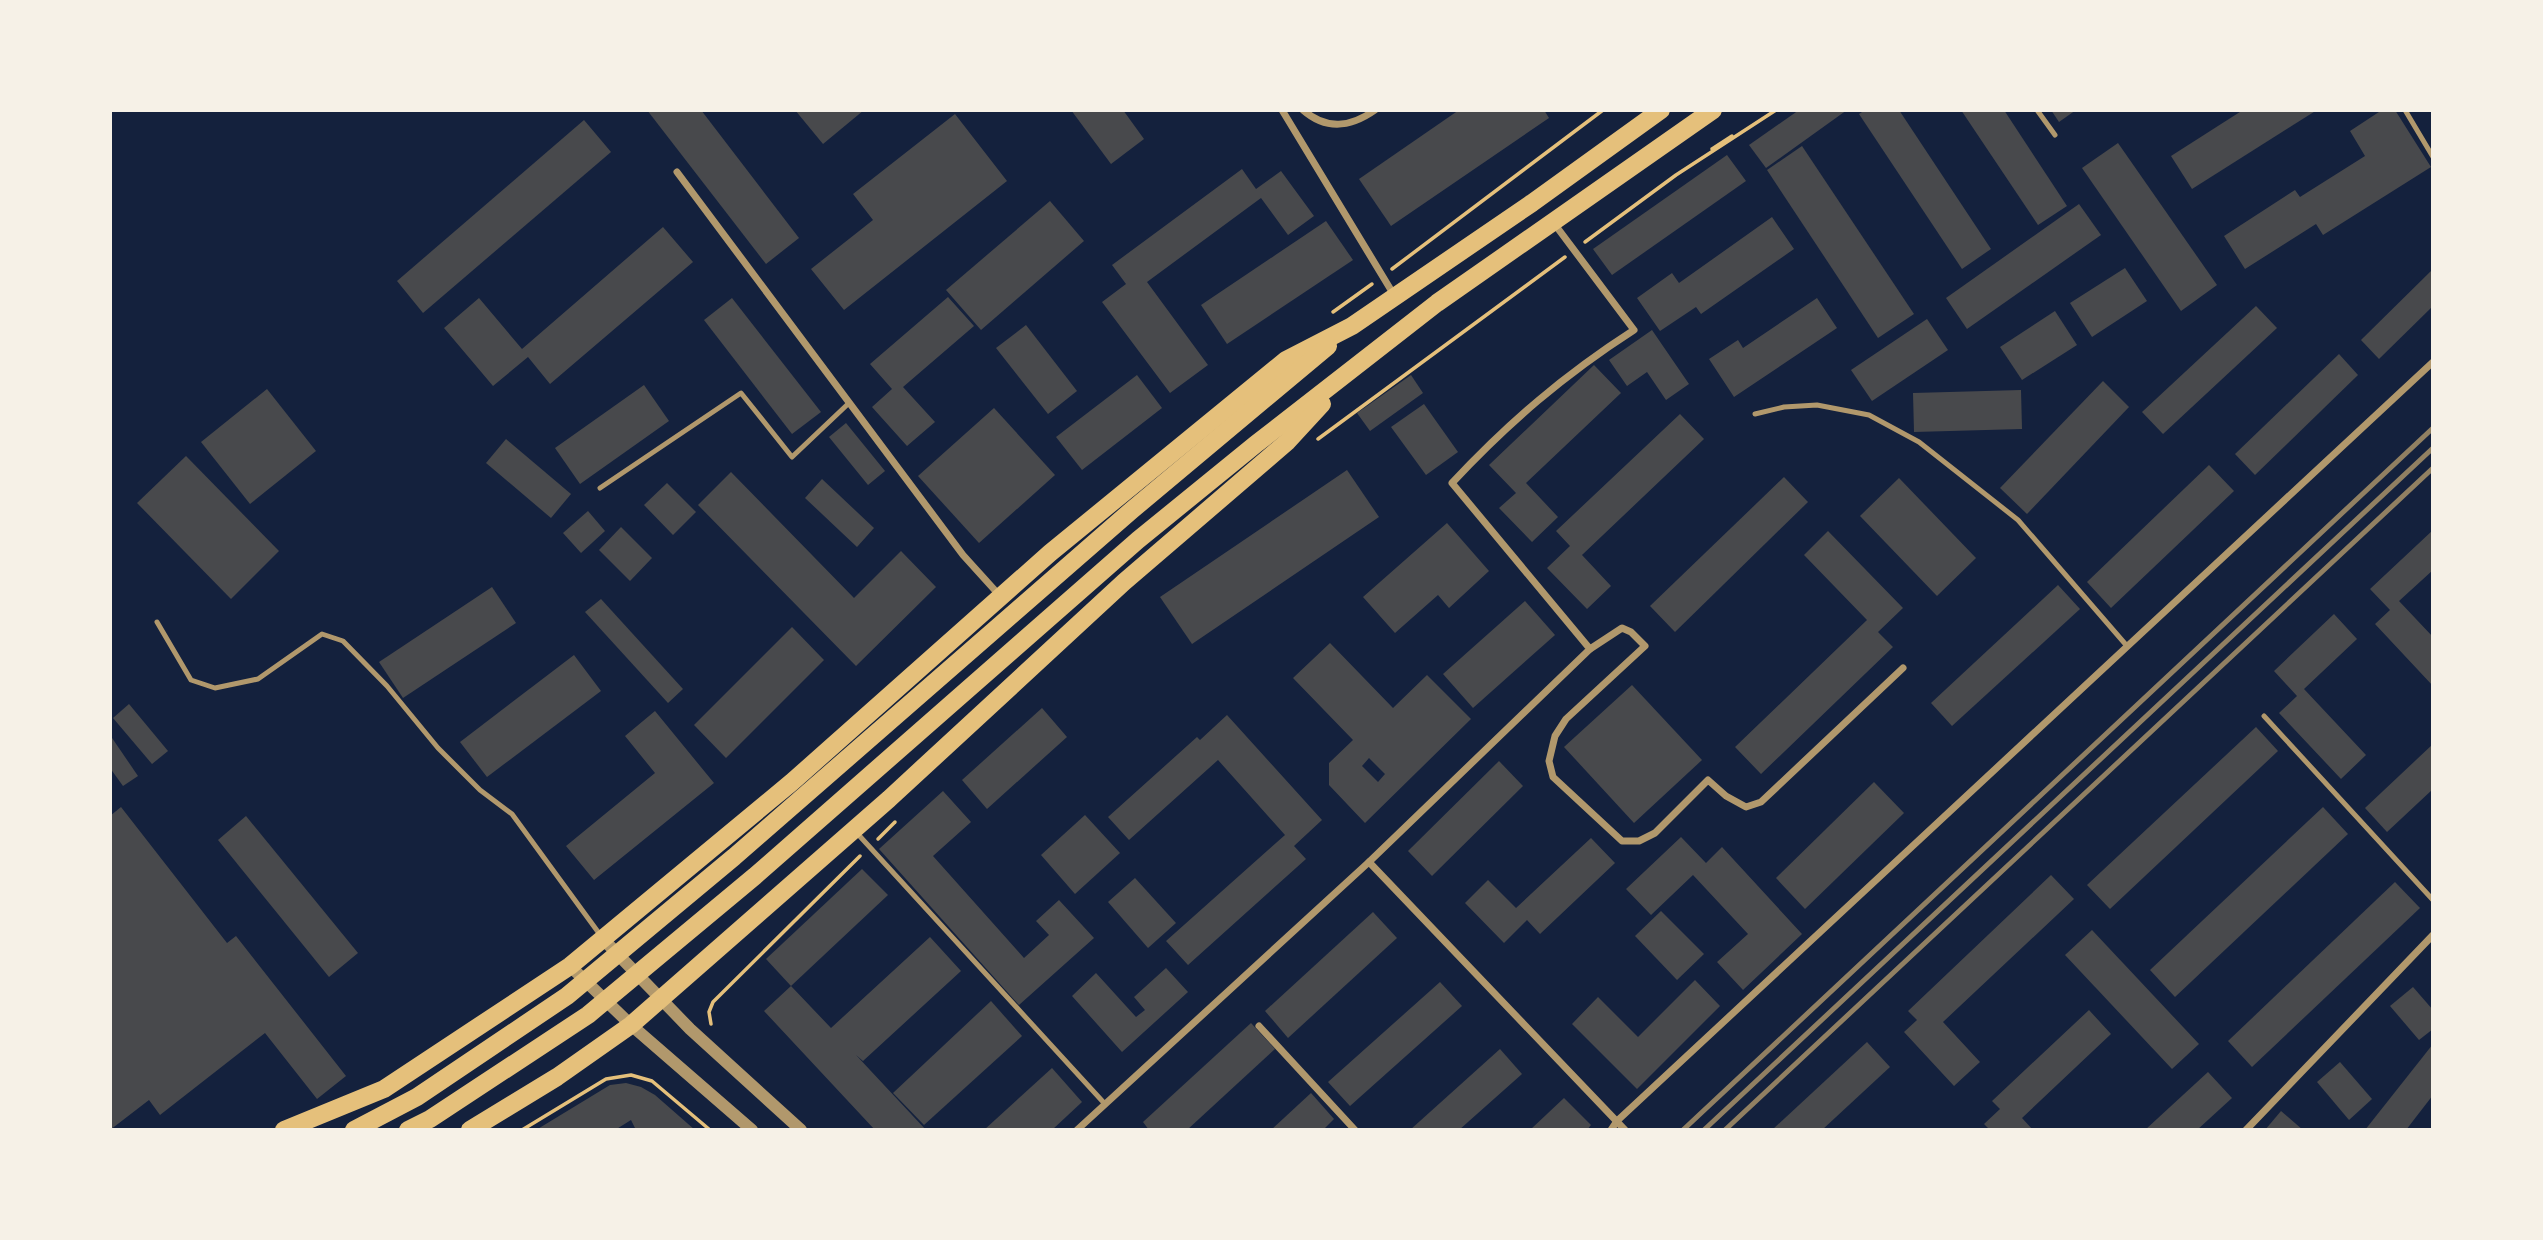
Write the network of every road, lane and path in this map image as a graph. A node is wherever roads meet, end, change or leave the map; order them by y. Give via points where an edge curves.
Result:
1 (1282, 110) edge
2 (1303, 110) edge
3 (1375, 110) edge
4 (1661, 110) edge
5 (1713, 110) edge
6 (1776, 110) edge
7 (2037, 110) edge
8 (2405, 110) edge
9 (2056, 135) dead end
10 (2433, 157) edge
11 (677, 172) dead end
12 (1553, 222) junction
13 (1575, 250) junction
14 (1395, 296) junction
15 (1352, 326) junction
16 (2433, 362) edge
17 (1358, 366) junction
18 (849, 403) junction
19 (1755, 414) dead end
20 (1312, 443) dead end
21 (600, 488) dead end
22 (1001, 598) junction
23 (157, 622) dead end
24 (2127, 646) junction
25 (1590, 649) junction
26 (1903, 668) dead end
27 (2263, 716) dead end
28 (898, 818) dead end
29 (853, 829) junction
30 (869, 847) junction
31 (1370, 862) junction
32 (2433, 900) edge
33 (2433, 935) edge
34 (603, 939) junction
35 (570, 967) junction
36 (660, 998) junction
37 (631, 1025) junction
38 (1259, 1026) dead end
39 (719, 1032) dead end
40 (1105, 1104) junction
41 (1617, 1121) junction
42 (284, 1130) edge
43 (354, 1130) edge
44 (408, 1130) edge
45 (470, 1130) edge
46 (522, 1130) edge
47 (710, 1130) edge
48 (752, 1130) edge
49 (801, 1130) edge
50 (1077, 1130) edge
51 (1356, 1130) edge
52 (1611, 1130) edge
53 (1625, 1130) edge
54 (2246, 1130) edge

1 - 14 street
2 - 3 street via 1331,125 1346,125
4 - 14 highway
5 - 12 highway
6 - 13 path via 1721,142
7 - 9 lane
8 - 10 lane
11 - 18 street
12 - 13 street
12 - 17 highway via 1437,303
13 - 20 path
13 - 25 street via 1634,330 1546,393 1498,434 1452,483
14 - 15 highway
15 - 22 highway via 1286,360
15 - 43 highway via 567,996 417,1097
16 - 24 street
17 - 29 highway via 1287,442 1124,582
17 - 44 highway via 1138,540 755,876 588,1015
18 - 21 lane via 792,457 741,393
18 - 22 street via 963,555
19 - 24 lane via 1817,405 1869,415 1919,442 2018,520
22 - 34 highway via 792,782
23 - 34 lane via 191,680 215,688 258,679 322,634 343,641 438,748 512,814
24 - 41 street
25 - 26 street via 1622,628 1645,646 1566,719 1555,736 1549,761 1553,777 1622,841 1639,841 1655,833 1708,780 1745,807 1760,802
25 - 31 street
27 - 32 lane
28 - 30 path
29 - 30 lane
29 - 36 highway
30 - 39 path via 713,1002 710,1023
30 - 40 lane
31 - 40 street
31 - 41 street
33 - 54 street
34 - 35 highway
34 - 36 street
35 - 37 street
35 - 42 highway via 384,1089
36 - 37 highway
36 - 49 street
37 - 45 highway
37 - 48 street
38 - 51 street
40 - 50 street
41 - 52 street
41 - 53 street
46 - 47 path via 606,1079 631,1075 652,1081

